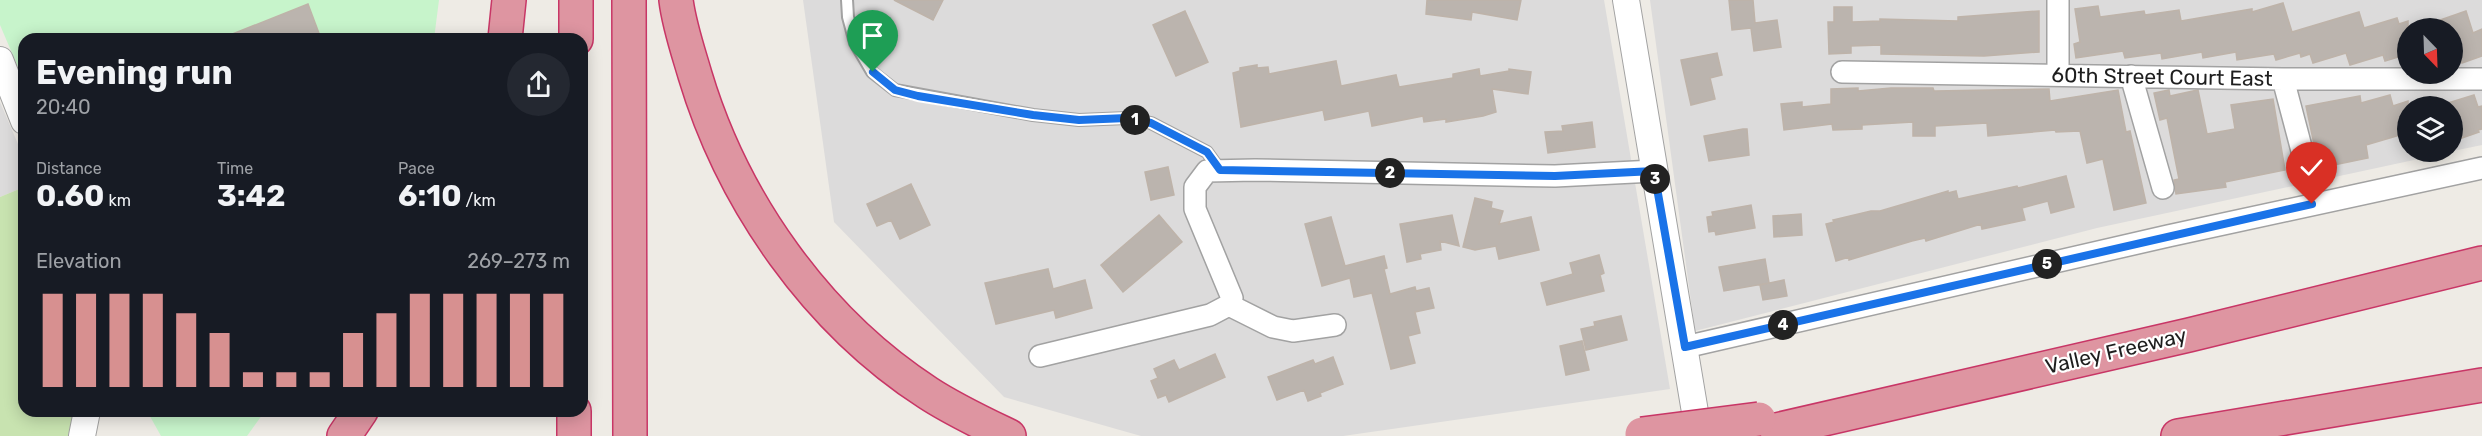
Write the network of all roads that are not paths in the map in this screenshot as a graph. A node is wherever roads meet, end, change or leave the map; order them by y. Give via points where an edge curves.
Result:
1 (509, 0) edge
2 (576, 0) edge
3 (629, 0) edge
4 (676, 0) edge
5 (847, 0) edge
6 (1626, 0) edge
7 (2058, 0) edge
8 (506, 33) edge
9 (576, 33) edge
10 (0, 60) edge
11 (1842, 72) dead end
12 (2058, 75) junction
13 (2131, 76) junction
14 (2283, 79) junction
15 (2482, 79) edge
16 (18, 106) edge
17 (2305, 162) dead end
18 (2482, 168) edge
19 (1220, 170) junction
20 (1654, 171) junction
21 (2163, 188) dead end
22 (2482, 263) edge
23 (1229, 305) junction
24 (1335, 325) dead end
25 (1685, 347) junction
26 (1040, 356) dead end
27 (2482, 385) edge
28 (86, 417) edge
29 (357, 417) edge
30 (574, 417) edge
31 (1758, 429) edge
32 (1634, 435) edge
33 (82, 436) edge
34 (344, 436) edge
35 (574, 436) edge
36 (630, 436) edge
37 (1009, 436) edge
38 (1699, 436) edge
39 (2178, 436) edge

1 - 8 highway
2 - 9 highway
3 - 36 highway
4 - 37 highway via 706,110 735,176 780,249 822,301 889,364 928,393
5 - 19 lane via 855,43 873,72 895,90 1033,115 1079,120 1127,118 1151,123 1207,152
6 - 20 street
7 - 12 street
10 - 16 street
11 - 12 street, 60th Street Court East
12 - 13 street, 60th Street Court East
13 - 14 street, 60th Street Court East
13 - 21 street
14 - 15 street, 60th Street Court East
14 - 17 street
18 - 25 street
19 - 20 street via 1544,176
19 - 23 street via 1207,171 1200,178 1195,187 1195,209 1232,298
20 - 25 street
22 - 31 highway, Valley Freeway via 1931,394
23 - 24 street via 1273,327 1293,330
23 - 26 street via 1210,315
25 - 38 street
27 - 39 highway
28 - 33 street
29 - 34 highway
30 - 35 highway
31 - 32 highway, Valley Freeway, bridge

